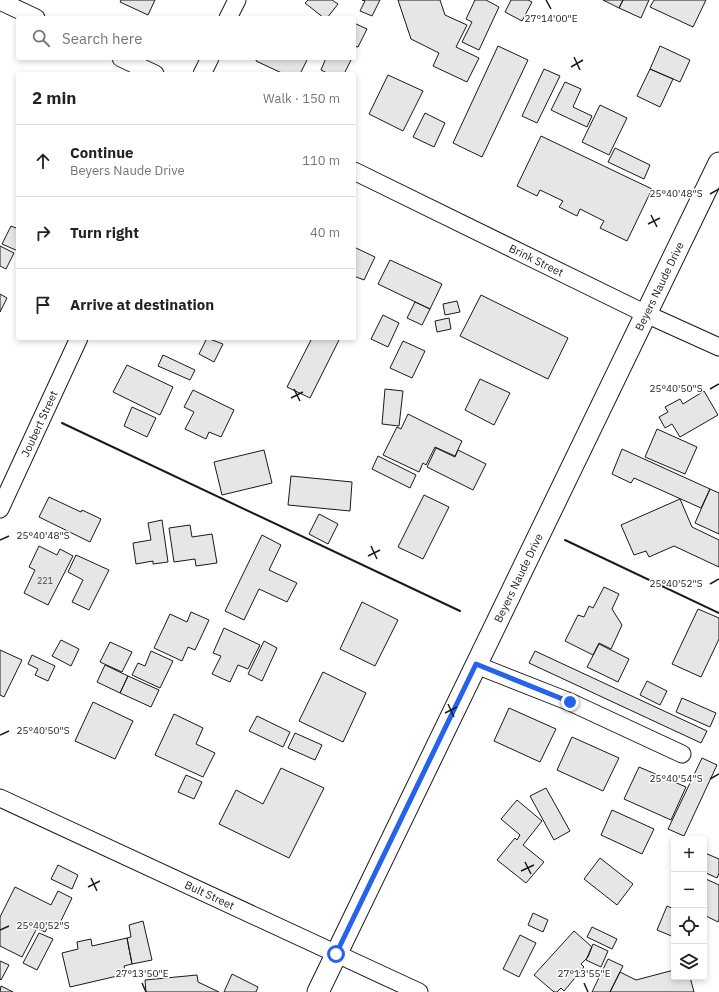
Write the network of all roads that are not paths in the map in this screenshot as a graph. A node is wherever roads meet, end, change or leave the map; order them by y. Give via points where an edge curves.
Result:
1 (237, 0) edge
2 (0, 1) edge
3 (32, 16) edge
4 (229, 16) edge
5 (125, 60) edge
6 (209, 60) edge
7 (151, 72) edge
8 (203, 72) edge
9 (719, 163) edge
10 (356, 172) edge
11 (646, 314) junction
12 (78, 340) edge
13 (719, 347) edge
14 (0, 509) edge
15 (476, 664) junction
16 (682, 754) dead end
17 (0, 798) edge
18 (336, 954) junction
19 (318, 992) edge
20 (419, 992) edge

1 - 4 street
2 - 3 street
5 - 7 street
6 - 8 street
9 - 11 street, Beyers Naude Drive
10 - 11 street, Brink Street
11 - 13 street, Brink Street
11 - 15 street, Beyers Naude Drive
12 - 14 street, Joubert Street
15 - 16 street via 570,702
15 - 18 street, Beyers Naude Drive
17 - 18 street, Bult Street
18 - 19 street, Beyers Naude Drive
18 - 20 street, Bult Street

